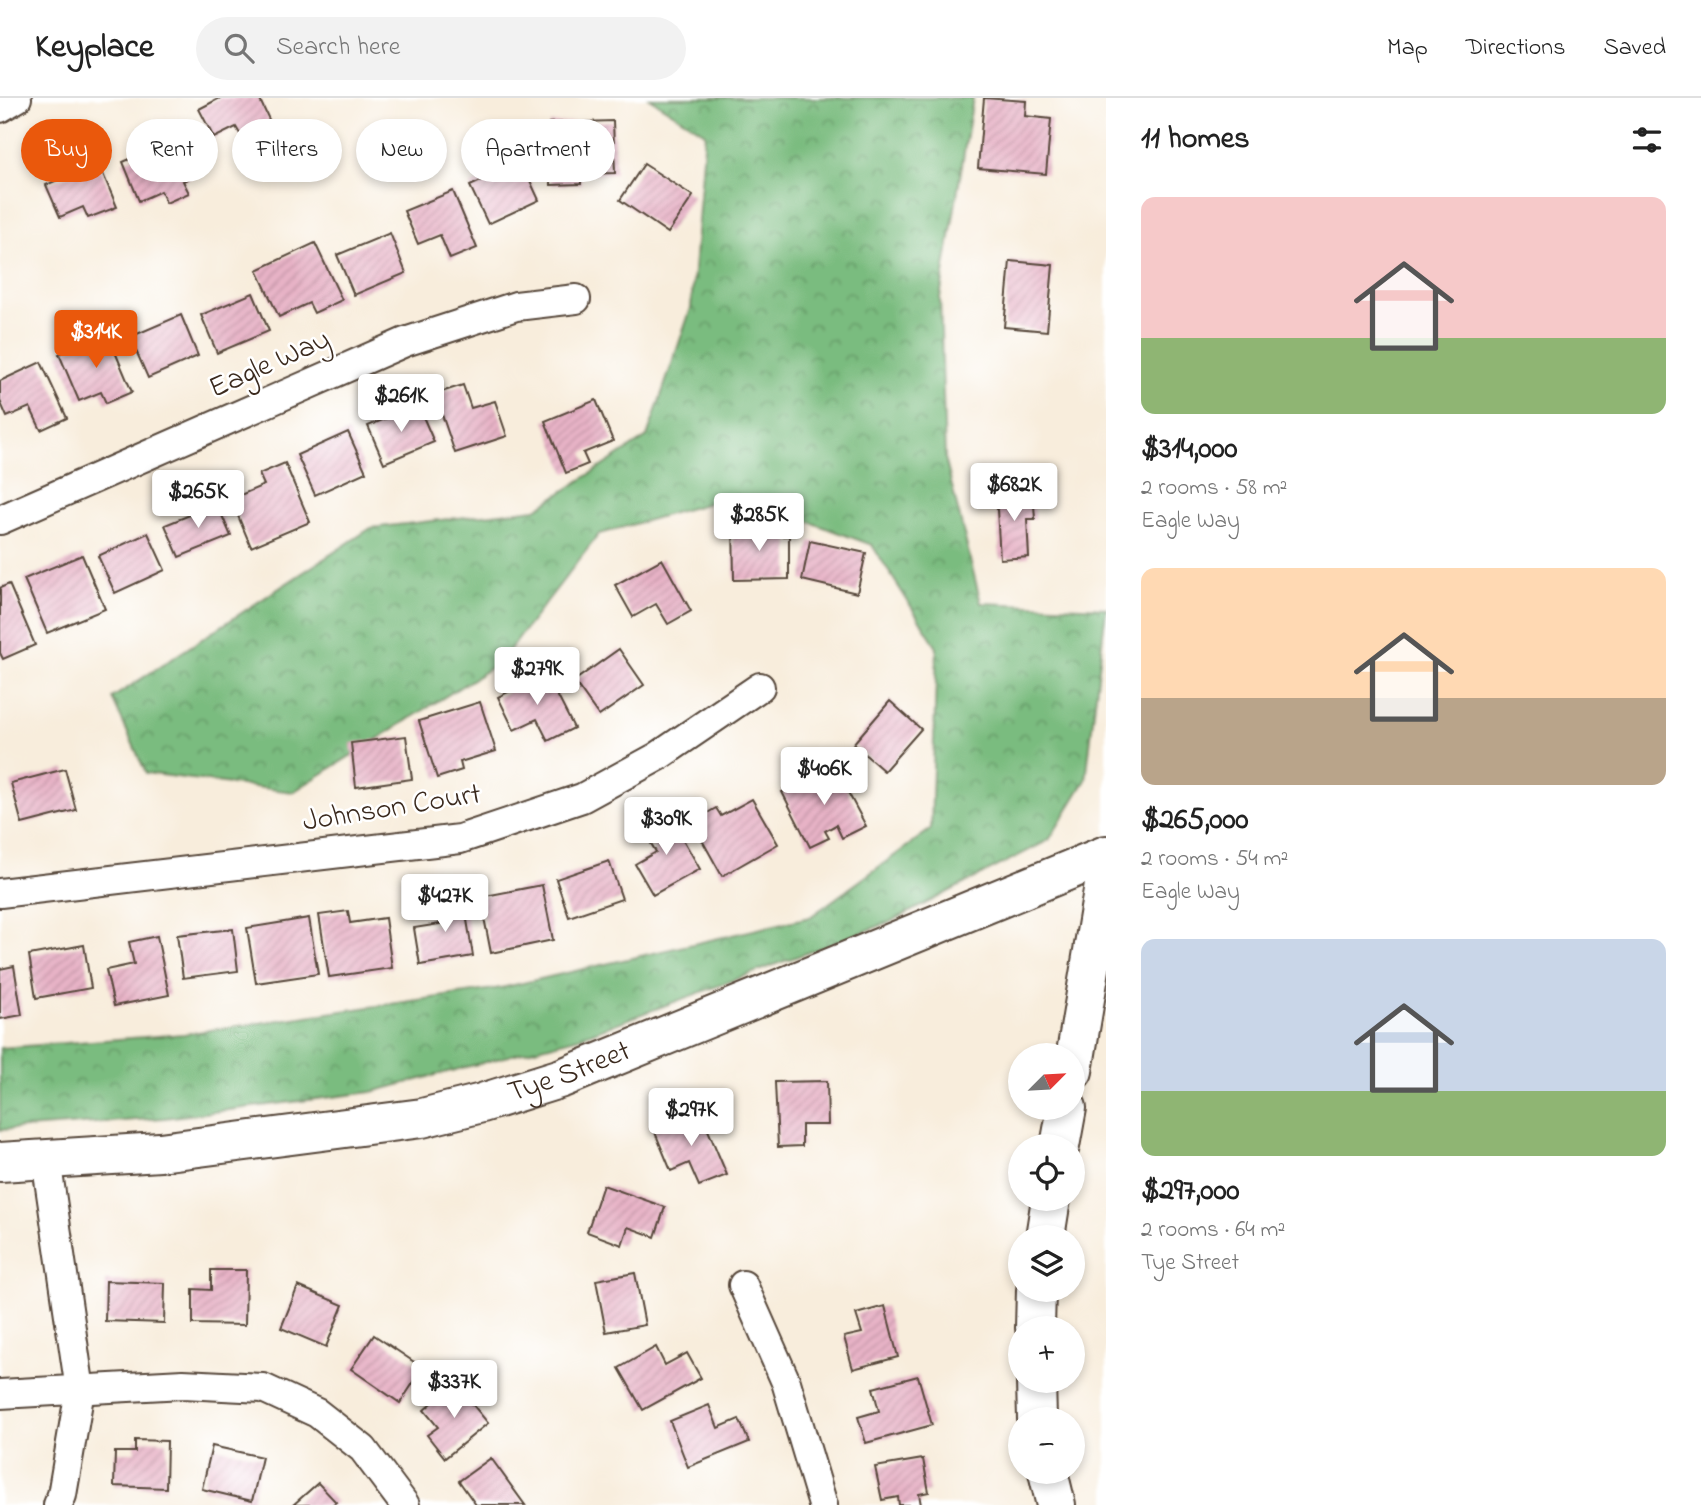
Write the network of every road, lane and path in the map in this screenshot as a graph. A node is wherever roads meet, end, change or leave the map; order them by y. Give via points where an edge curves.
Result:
1 (17, 98) edge
2 (0, 108) edge
3 (576, 299) dead end
4 (0, 520) edge
5 (760, 687) dead end
6 (1106, 855) edge
7 (1106, 873) edge
8 (0, 893) edge
9 (1078, 1043) edge
10 (46, 1159) junction
11 (0, 1162) edge
12 (743, 1285) dead end
13 (80, 1390) junction
14 (0, 1394) edge
15 (1051, 1484) edge
16 (58, 1505) edge
17 (405, 1505) edge
18 (823, 1505) edge
19 (1056, 1505) edge

1 - 2 street
3 - 4 street, Eagle Way via 516,306 405,342
5 - 8 street, Johnson Court via 657,757 582,798 460,839
6 - 10 street, Tye Street via 562,1079 482,1103 422,1118 187,1149
7 - 9 street
10 - 11 street, Tye Street
10 - 13 street
12 - 18 street via 786,1382
13 - 14 street
13 - 16 street
13 - 17 street via 183,1384 263,1388 317,1413 362,1449
15 - 19 street

